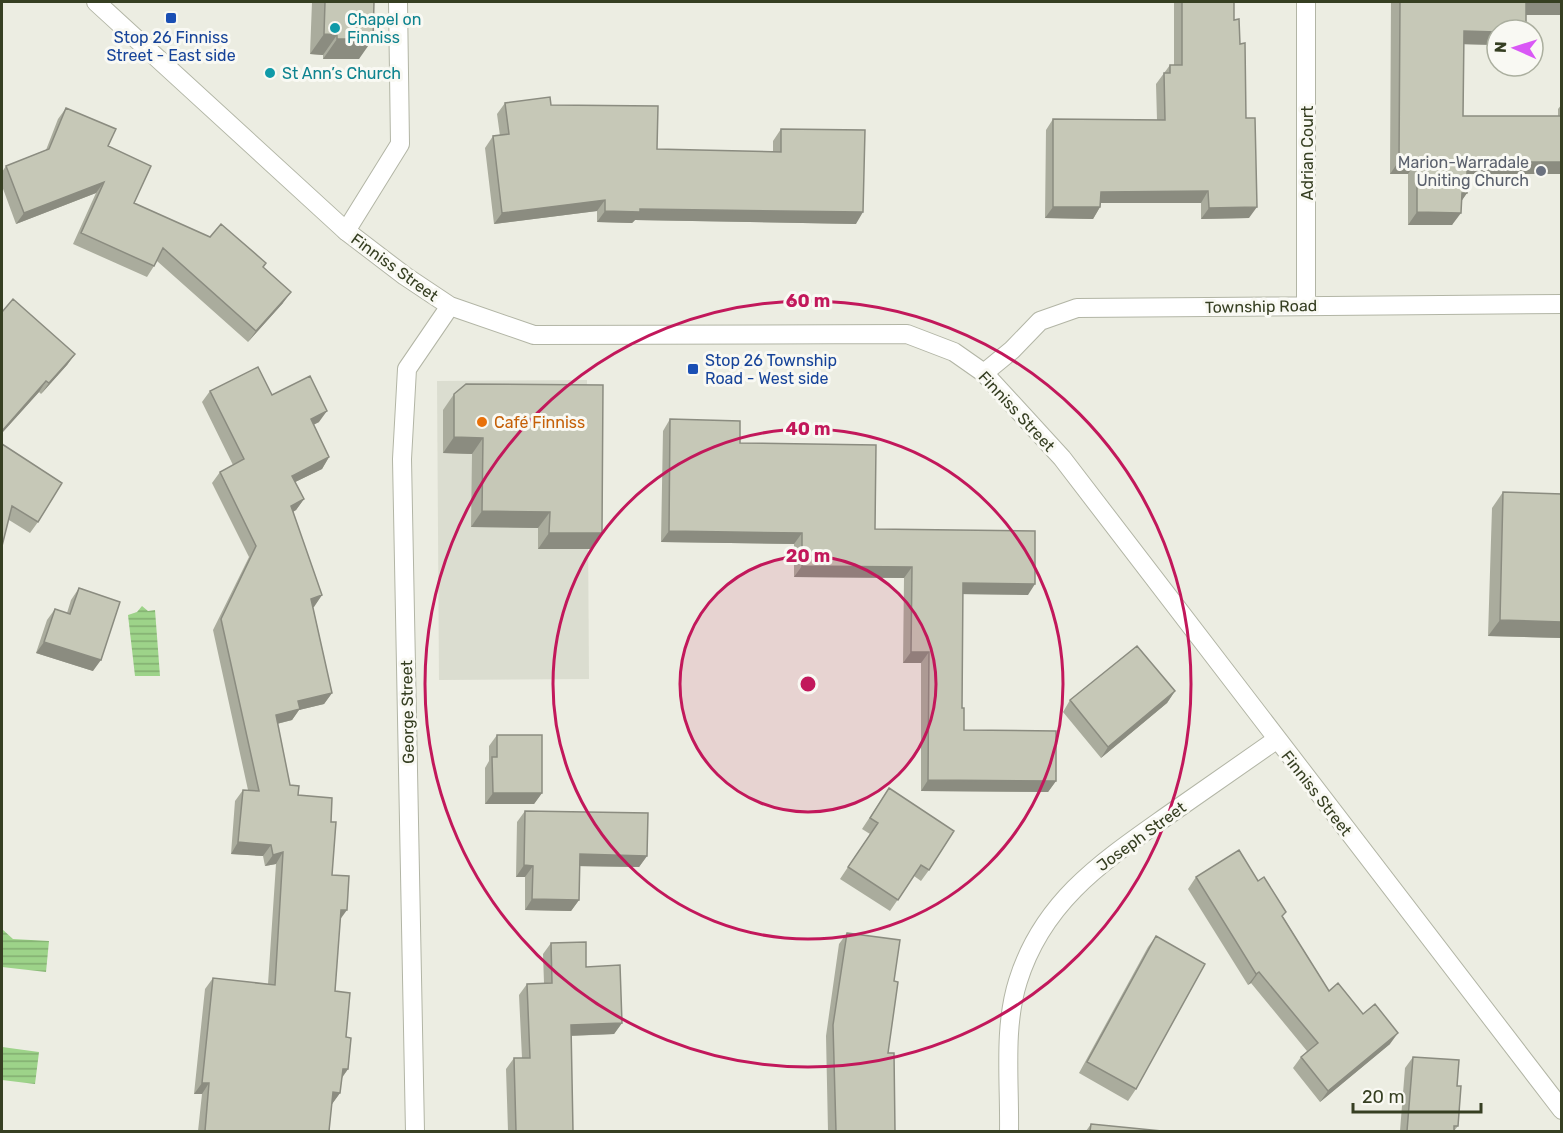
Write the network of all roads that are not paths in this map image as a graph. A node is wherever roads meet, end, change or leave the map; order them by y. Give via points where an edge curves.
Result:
1 (96, 2) edge
2 (398, 2) edge
3 (1306, 2) edge
4 (346, 231) junction
5 (1562, 304) edge
6 (450, 306) junction
7 (1306, 306) junction
8 (984, 373) junction
9 (1276, 740) junction
10 (1562, 1110) edge
11 (415, 1131) edge
12 (1009, 1131) edge

1 - 4 street, Finniss Street
2 - 4 street via 400,144
3 - 7 street, Adrian Court
4 - 6 street, Finniss Street
5 - 7 street, Township Road
6 - 8 street, Finniss Street via 534,334 906,334 954,352
6 - 11 street, George Street via 407,369 402,459
7 - 8 street, Township Road via 1077,308 1040,321
8 - 9 street, Finniss Street via 1062,458
9 - 10 street, Finniss Street
9 - 12 street, Joseph Street via 1099,864 1062,900 1036,938 1017,982 1010,1021

